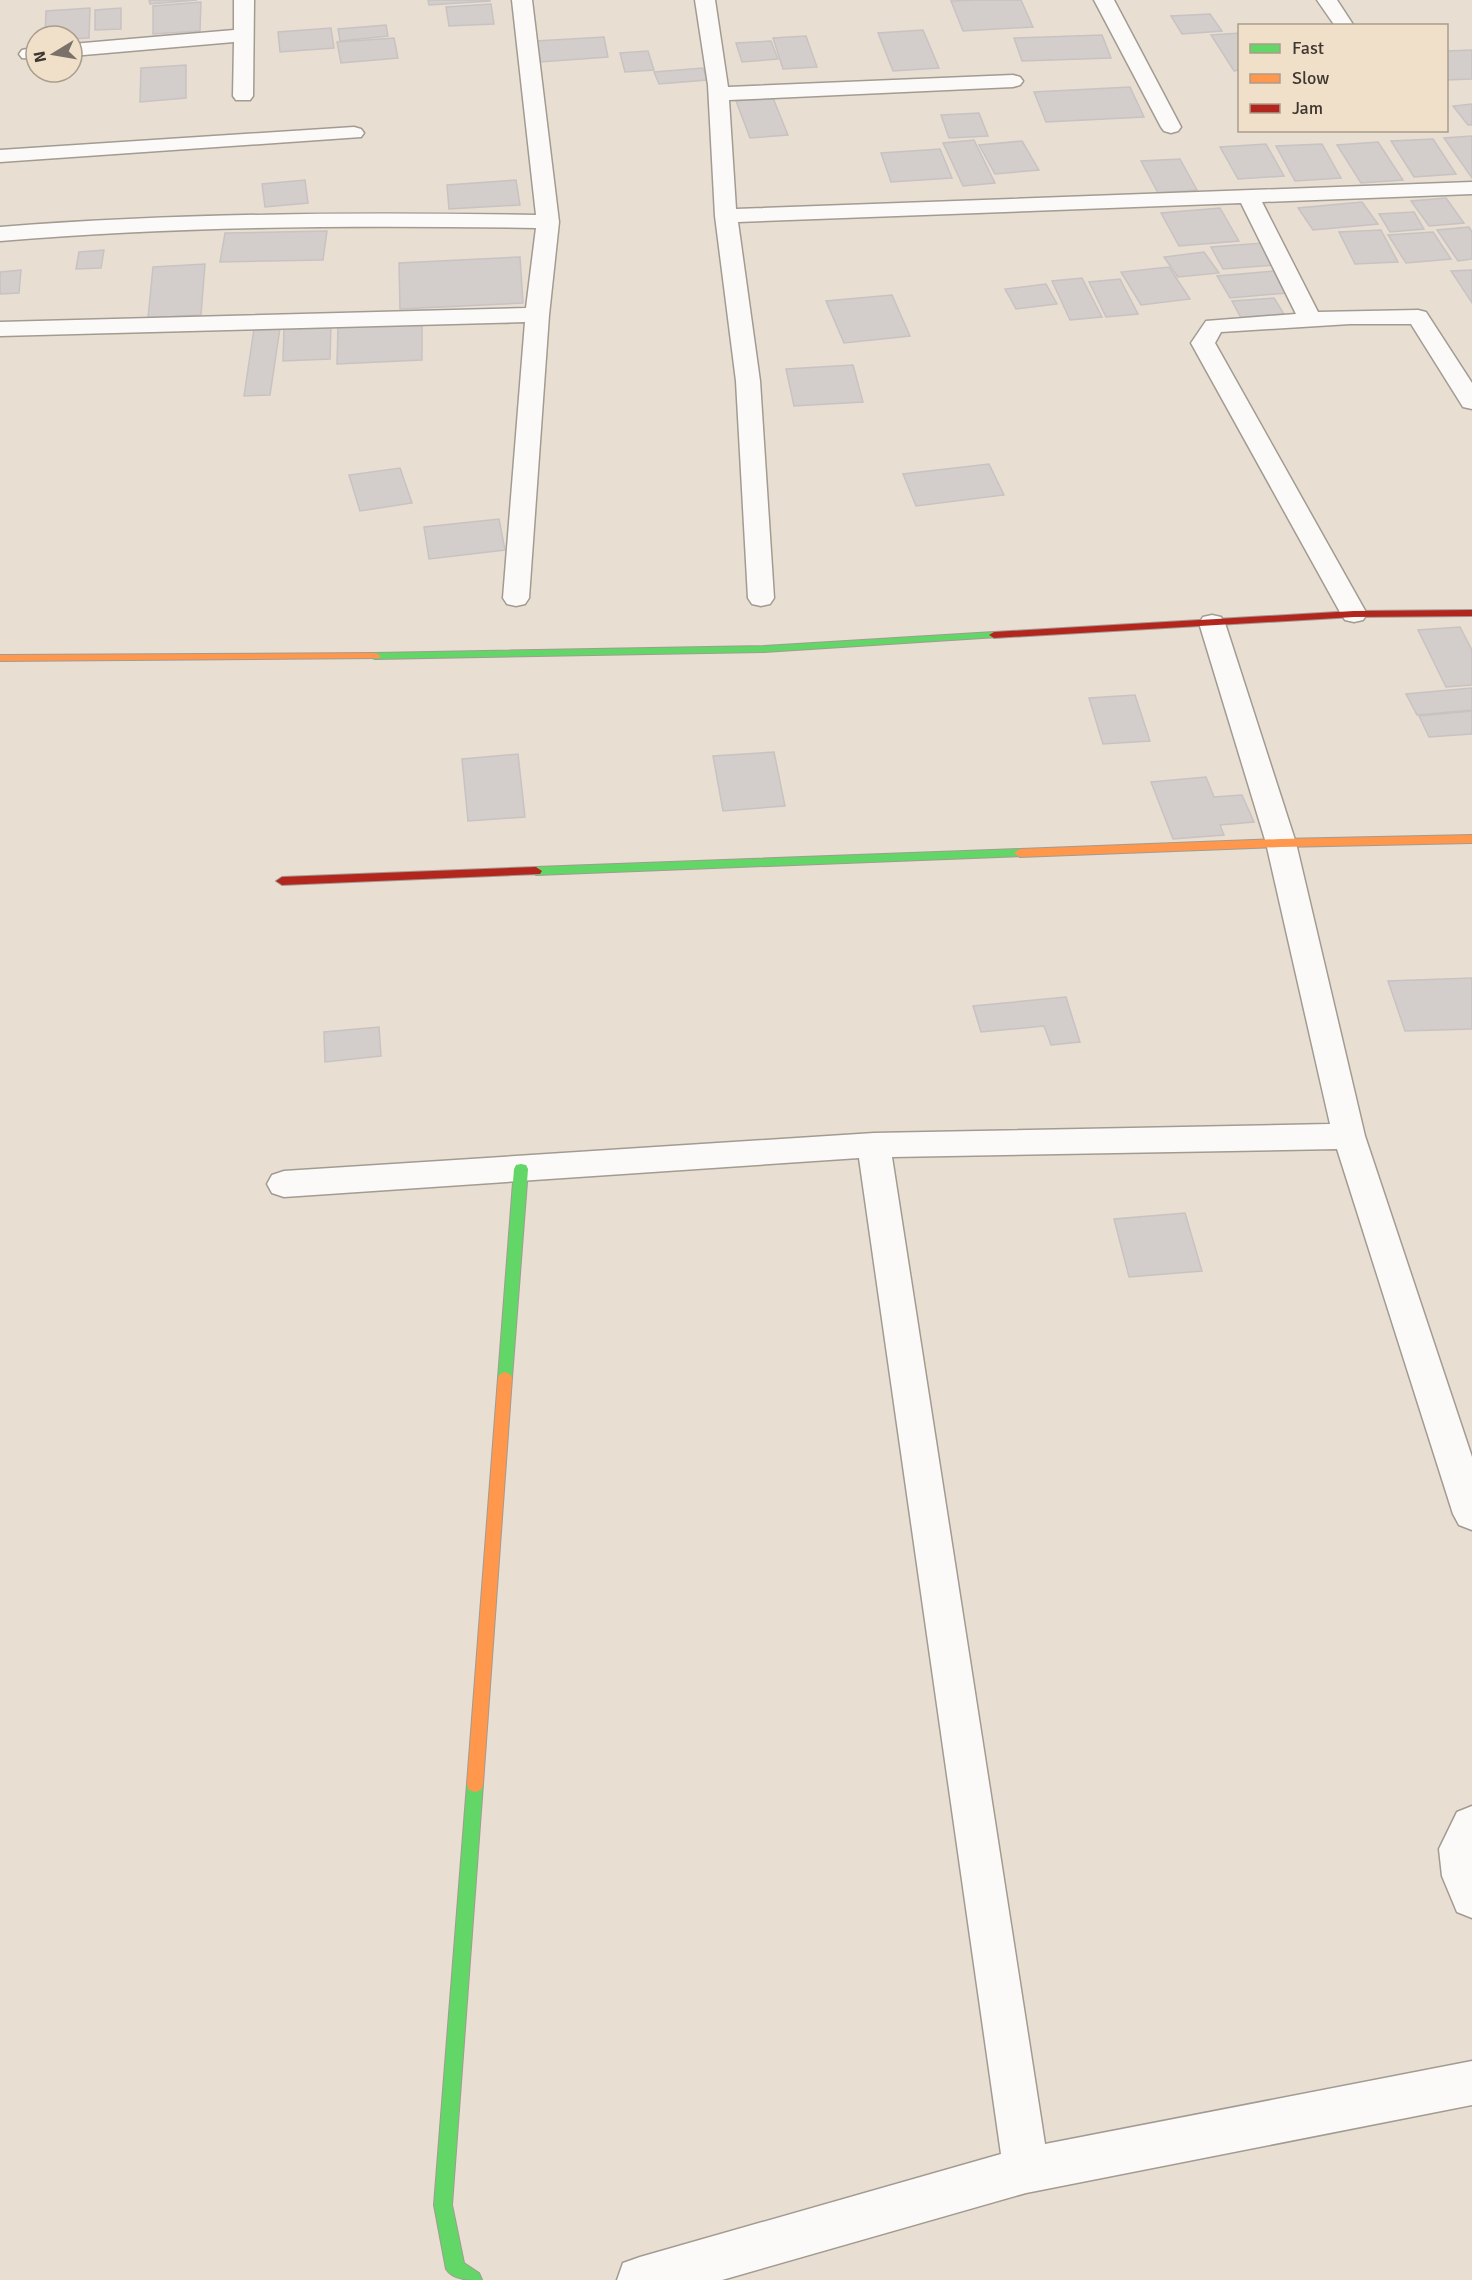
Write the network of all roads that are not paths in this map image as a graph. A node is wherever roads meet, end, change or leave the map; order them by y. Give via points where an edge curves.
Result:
1 (244, 0) edge
2 (522, 0) edge
3 (705, 0) edge
4 (1104, 0) edge
5 (1327, 0) edge
6 (1344, 24) edge
7 (244, 35) junction
8 (84, 49) edge
9 (1013, 81) dead end
10 (718, 94) junction
11 (243, 96) dead end
12 (1171, 127) dead end
13 (354, 133) dead end
14 (0, 156) edge
15 (1472, 188) edge
16 (1249, 198) junction
17 (726, 216) junction
18 (548, 222) junction
19 (0, 234) edge
20 (537, 315) junction
21 (1310, 319) junction
22 (0, 329) edge
23 (1472, 402) edge
24 (516, 598) dead end
25 (761, 598) dead end
26 (1472, 613) edge
27 (1354, 614) junction
28 (1212, 623) junction
29 (0, 658) edge
30 (1472, 839) edge
31 (1281, 843) junction
32 (282, 881) dead end
33 (1349, 1136) junction
34 (874, 1145) junction
35 (521, 1169) junction
36 (284, 1184) dead end
37 (1472, 1514) edge
38 (1472, 1826) edge
39 (1472, 1898) edge
40 (1472, 2083) edge
41 (1026, 2170) junction
42 (472, 2280) edge
43 (640, 2280) edge

1 - 7 street
2 - 18 street
3 - 10 street
4 - 12 street
5 - 6 street
7 - 8 street
7 - 11 street
9 - 10 street
10 - 17 street
13 - 14 street
15 - 16 street
16 - 17 street
16 - 21 street
17 - 25 street via 748,381
18 - 19 street via 334,219 101,225
18 - 20 street
20 - 22 street
20 - 24 street
21 - 23 street via 1418,317
21 - 27 street via 1214,326 1203,343
26 - 27 street
27 - 28 street
28 - 29 street via 764,649
28 - 31 street
30 - 31 street
31 - 32 street
31 - 33 street
33 - 34 street
33 - 37 street
34 - 35 street
34 - 41 street
35 - 36 street
35 - 42 street via 443,2205 456,2269
38 - 39 street via 1460,1849 1463,1876
40 - 41 street
41 - 43 street

